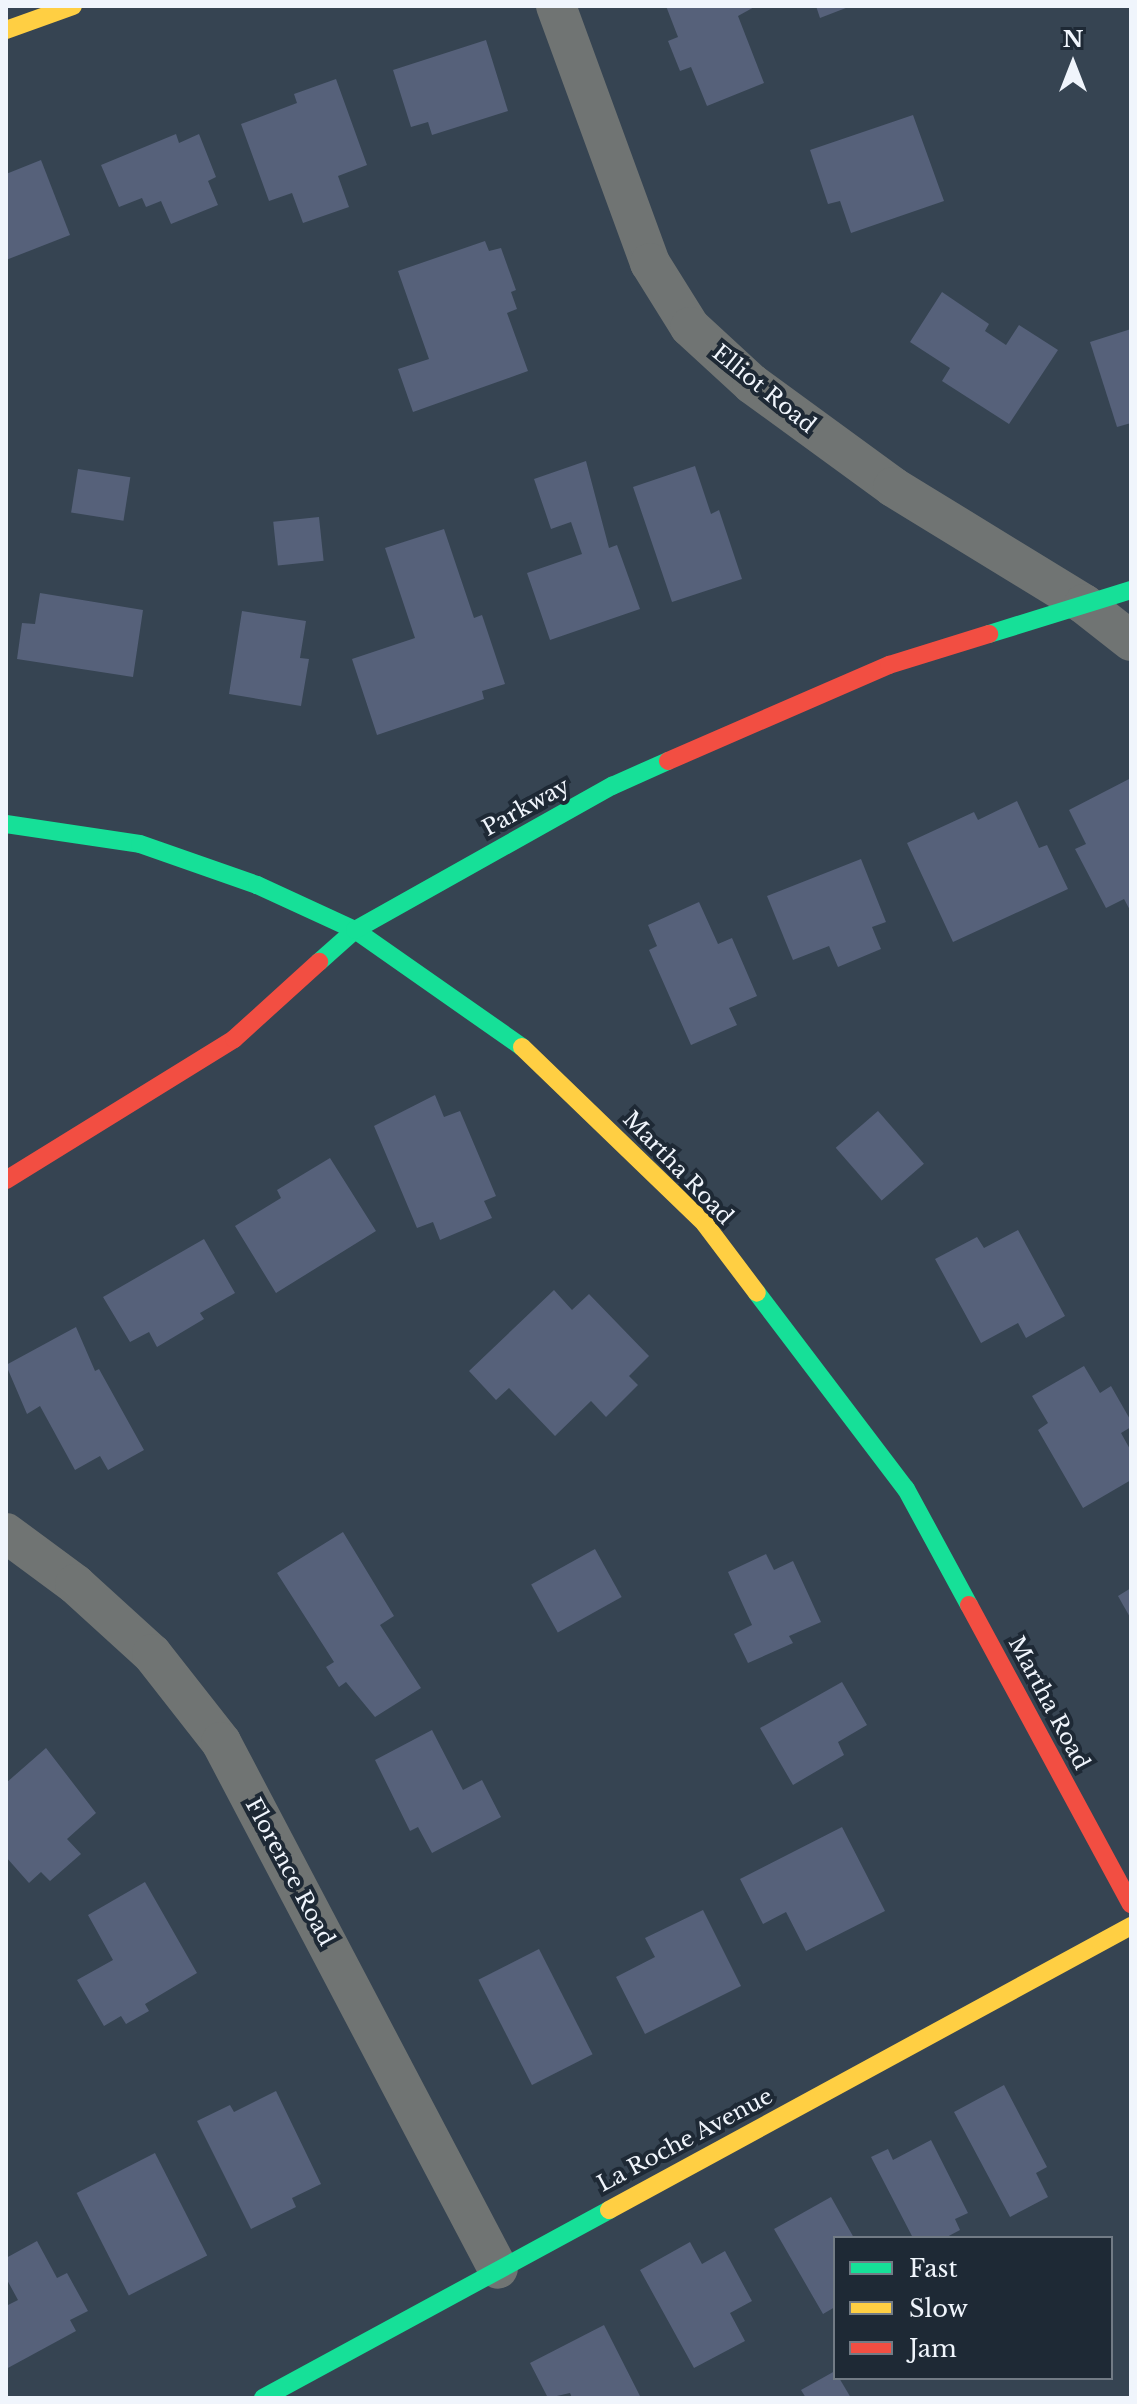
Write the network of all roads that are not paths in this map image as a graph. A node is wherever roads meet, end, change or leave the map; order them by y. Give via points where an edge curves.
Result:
1 (73, 6) edge
2 (556, 6) edge
3 (6, 30) edge
4 (1131, 590) edge
5 (1084, 604) junction
6 (1131, 641) edge
7 (6, 824) edge
8 (355, 930) junction
9 (6, 1180) edge
10 (6, 1533) edge
11 (1131, 1904) edge
12 (1131, 1926) edge
13 (498, 2269) junction
14 (263, 2398) edge

1 - 3 street
2 - 5 street, Elliot Road via 650,263 690,327 752,384 893,487
4 - 5 street, Parkway
5 - 6 street, Elliot Road
5 - 8 street, Parkway via 889,665 612,786
7 - 8 street, Martha Road via 140,844 257,885
8 - 9 street, Parkway via 234,1039
8 - 11 street, Martha Road via 512,1037 705,1224 906,1489
10 - 13 street, Florence Road via 75,1584 152,1654 221,1742
12 - 13 street, La Roche Avenue
13 - 14 street, La Roche Avenue

